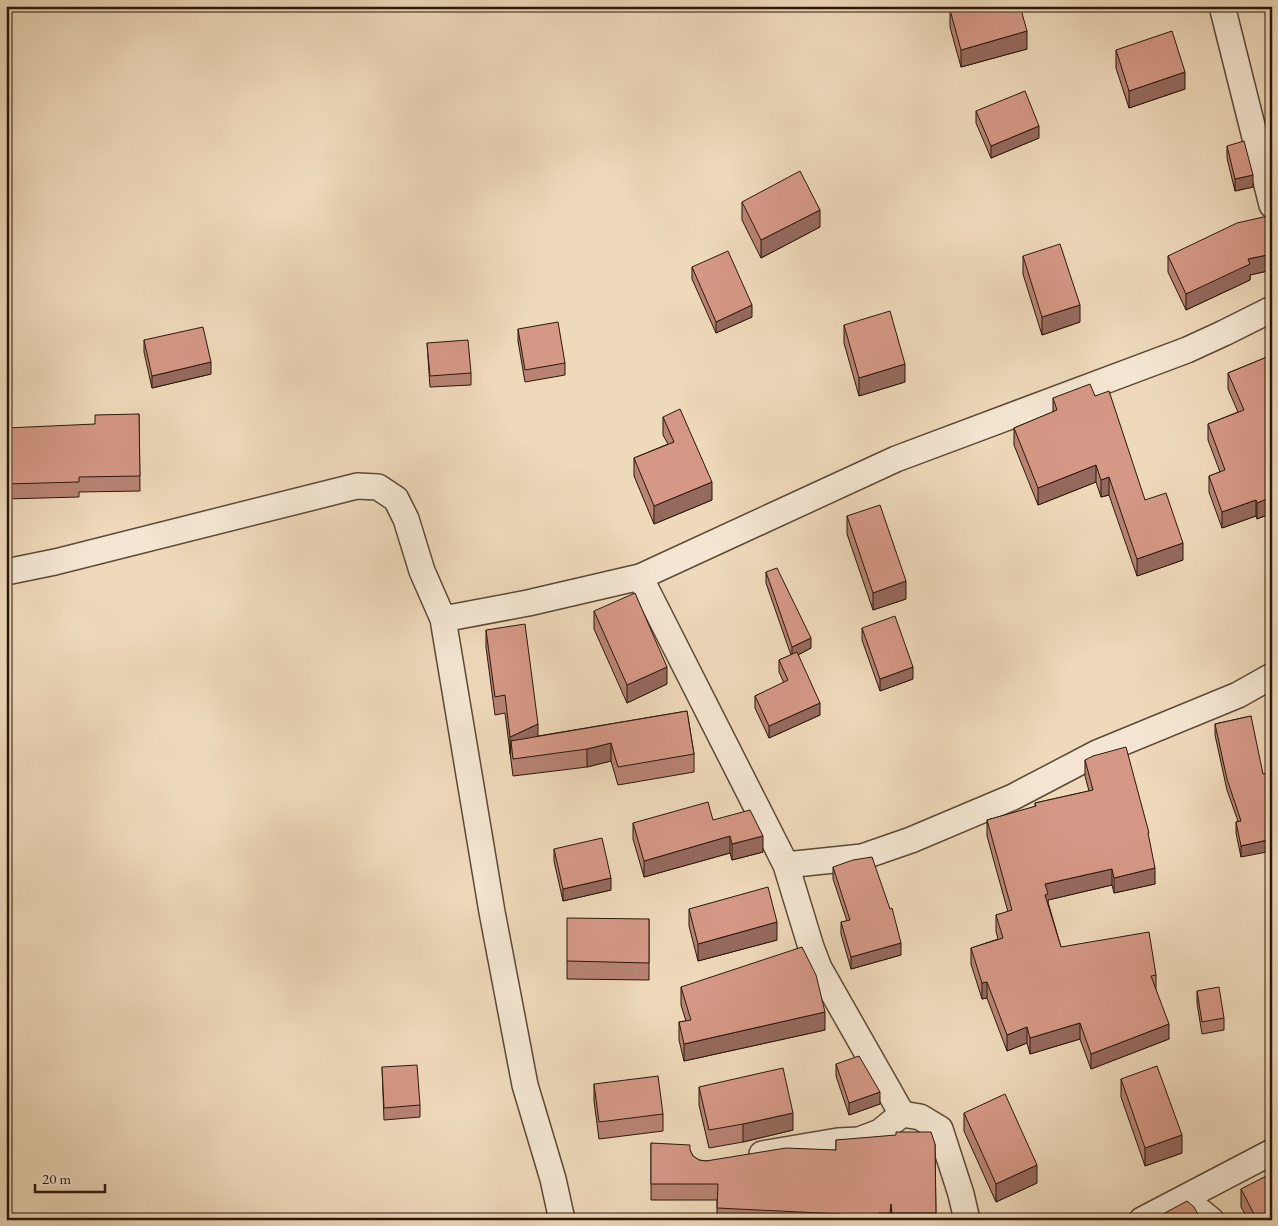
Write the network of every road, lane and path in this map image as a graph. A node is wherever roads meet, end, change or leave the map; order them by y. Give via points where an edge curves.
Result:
1 (1222, 6) edge
2 (1272, 205) edge
3 (1272, 309) edge
4 (6, 572) edge
5 (640, 578) junction
6 (443, 619) junction
7 (1272, 676) edge
8 (786, 865) junction
9 (902, 1114) junction
10 (1272, 1152) edge
11 (743, 1157) edge
12 (1184, 1198) junction
13 (562, 1220) edge
14 (967, 1220) edge
15 (1142, 1220) edge
16 (1211, 1220) edge

1 - 2 street
3 - 5 street via 1186,350 896,459
4 - 6 street via 357,486 378,487 396,499 406,519 422,571
5 - 6 street
5 - 8 street
6 - 13 street via 490,903 525,1085 554,1179
7 - 8 street via 1238,695 1097,752 1013,797 911,840 862,857
8 - 9 street via 819,968
9 - 11 street via 880,1132 859,1140
9 - 14 street via 920,1117 940,1129
10 - 12 street
12 - 15 street
12 - 16 street

